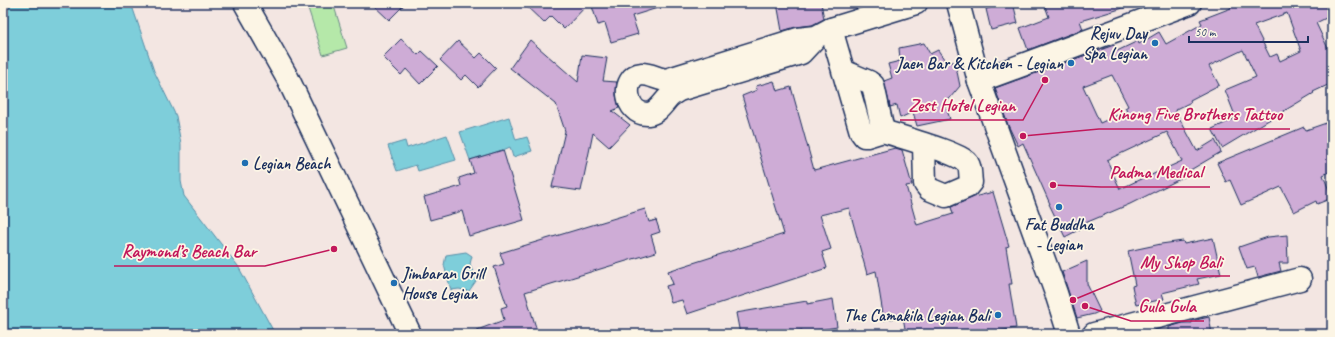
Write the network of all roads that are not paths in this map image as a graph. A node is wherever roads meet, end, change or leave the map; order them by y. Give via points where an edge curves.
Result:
1 (245, 3) edge
2 (916, 3) edge
3 (958, 3) edge
4 (1190, 3) edge
5 (824, 33) junction
6 (979, 81) junction
7 (924, 145) dead end
8 (1300, 279) dead end
9 (410, 334) edge
10 (1069, 334) edge
11 (1094, 334) edge

1 - 9 street via 288,79
2 - 5 street
3 - 6 street
4 - 6 street
5 - 5 street via 800,53 679,90 649,114 631,106 628,86 633,78 640,74 666,80
5 - 7 street via 843,71 873,86 883,131
6 - 10 street
8 - 11 street

